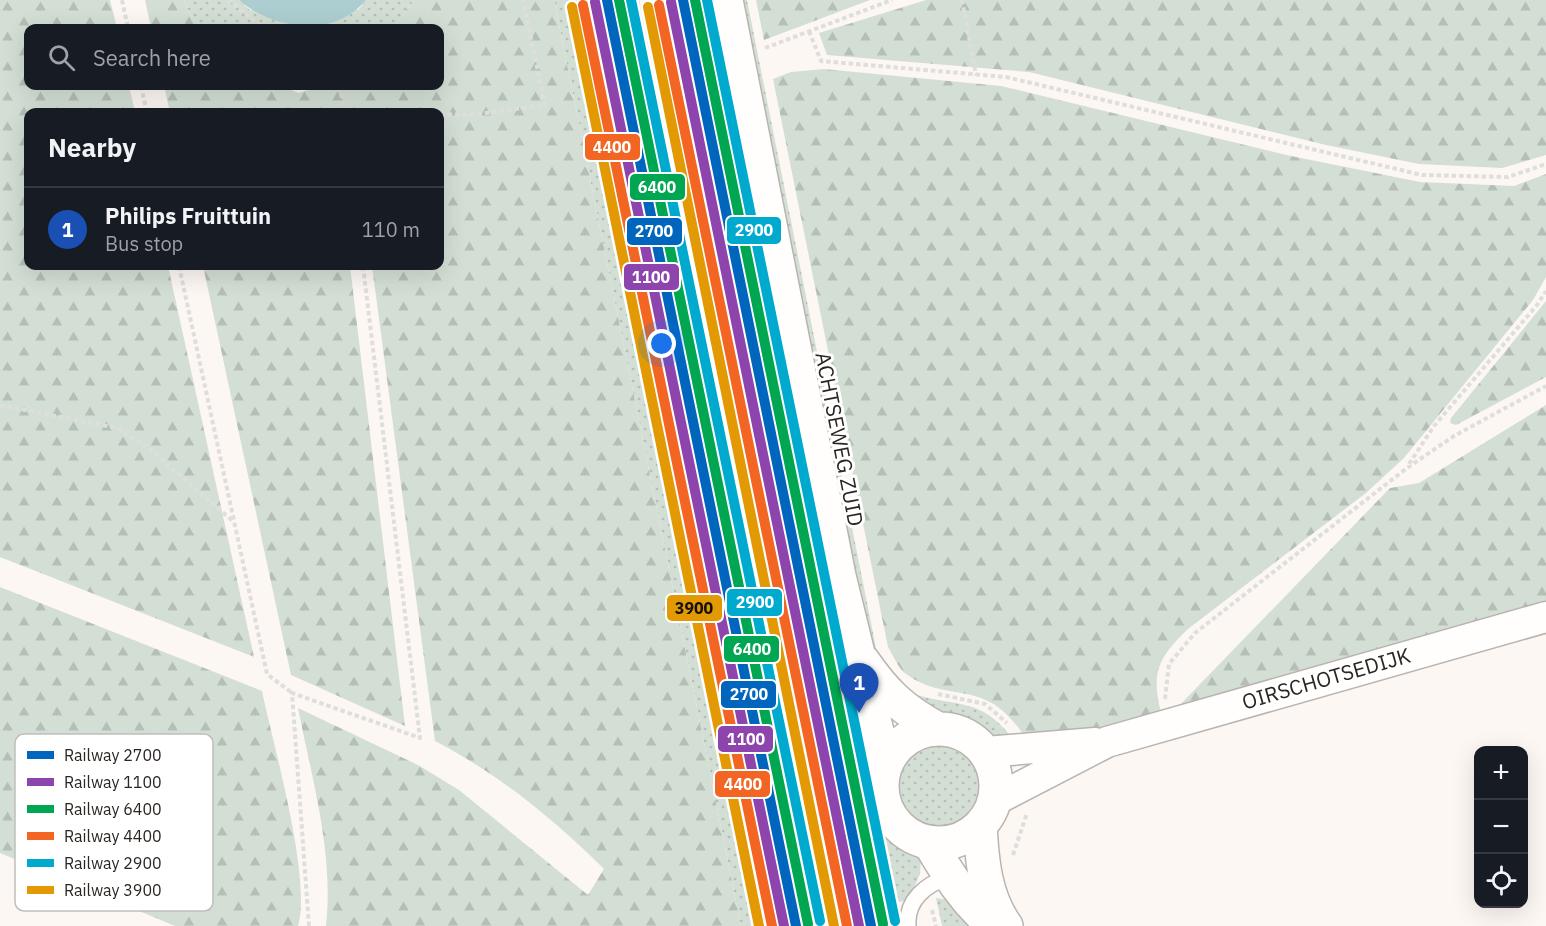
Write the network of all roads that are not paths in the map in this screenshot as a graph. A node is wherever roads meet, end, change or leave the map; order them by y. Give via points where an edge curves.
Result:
1 (726, 0) edge
2 (1546, 616) edge
3 (856, 651) junction
4 (936, 728) junction
5 (1107, 742) junction
6 (986, 752) junction
7 (885, 764) junction
8 (988, 813) junction
9 (929, 842) junction
10 (949, 877) junction
11 (908, 926) edge
12 (994, 926) edge
13 (1006, 926) edge

1 - 3 street, ACHTSEWEG ZUID
2 - 5 street, OIRSCHOTSEDIJK
3 - 4 street, ACHTSEWEG ZUID via 897,703
3 - 7 street, ACHTSEWEG ZUID
4 - 6 street via 955,730 973,738
4 - 7 street via 905,739
5 - 6 street, OIRSCHOTSEDIJK
5 - 8 street, OIRSCHOTSEDIJK via 1032,780
6 - 8 street via 996,775
7 - 9 street via 883,798 889,814 906,832
8 - 9 street via 965,837 948,843
8 - 13 street via 983,869
9 - 10 street
10 - 11 lane via 916,898
10 - 12 street via 971,907

